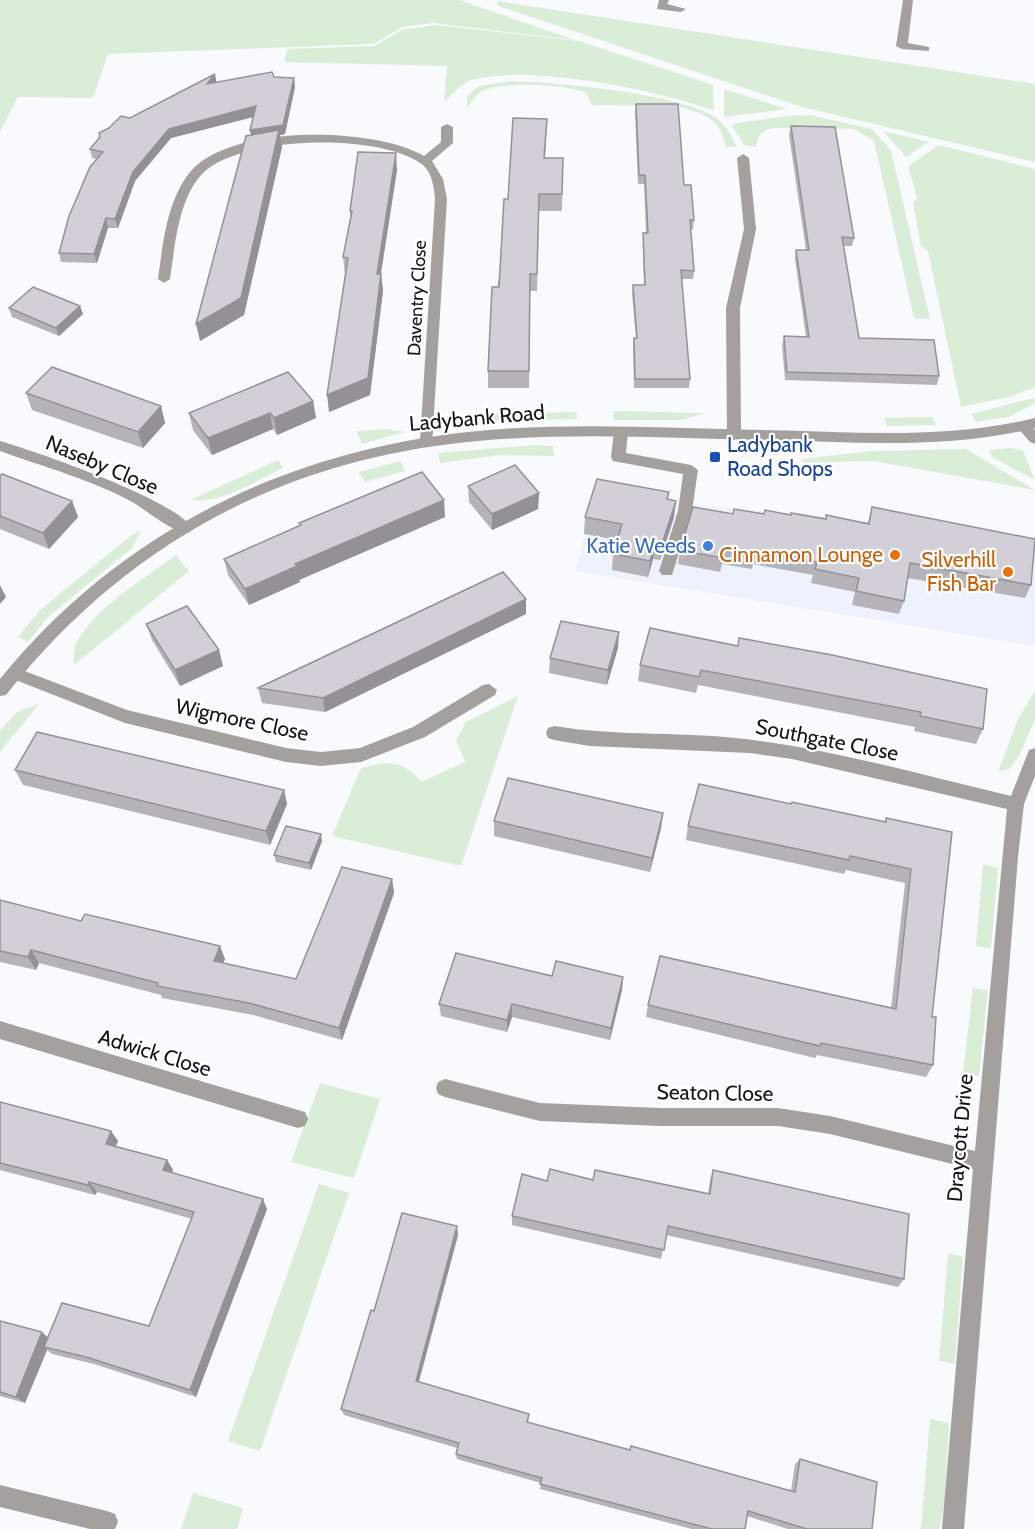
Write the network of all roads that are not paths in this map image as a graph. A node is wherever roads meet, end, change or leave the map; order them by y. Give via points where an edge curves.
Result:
1 (664, 0) edge
2 (908, 0) edge
3 (681, 9) dead end
4 (925, 49) dead end
5 (447, 127) dead end
6 (743, 158) dead end
7 (424, 161) junction
8 (164, 279) dead end
9 (1029, 424) edge
10 (621, 432) junction
11 (734, 435) junction
12 (1035, 439) edge
13 (427, 442) junction
14 (0, 446) edge
15 (185, 528) junction
16 (667, 571) dead end
17 (14, 673) junction
18 (0, 690) edge
19 (489, 690) dead end
20 (555, 733) dead end
21 (1035, 755) edge
22 (1016, 804) junction
23 (0, 1030) edge
24 (445, 1088) dead end
25 (298, 1119) dead end
26 (982, 1162) junction
27 (0, 1496) edge
28 (107, 1522) dead end
29 (953, 1529) edge

1 - 3 street via 661,7
2 - 4 street via 902,46
5 - 7 street via 447,143
6 - 11 street via 750,229 733,308
7 - 8 street via 388,146 361,142 272,141 223,154 202,168 188,186 176,219
7 - 13 street, Daventry Close via 438,179 441,199
9 - 11 street, Ladybank Road via 963,436 921,438
9 - 12 street
10 - 11 street, Ladybank Road
10 - 13 street, Ladybank Road via 497,434
10 - 16 street via 618,457 691,470 685,511
13 - 15 street, Ladybank Road via 359,456 308,472 245,496
14 - 15 street, Naseby Close via 110,486
15 - 17 street, Ladybank Road via 140,556 81,602
17 - 18 street, Ladybank Road
17 - 19 street, Wigmore Close via 125,716 286,755 321,759 361,754 418,732
20 - 22 street, Southgate Close via 590,739 792,752
21 - 22 street, Draycott Drive
22 - 26 street, Draycott Drive
23 - 25 street, Adwick Close
24 - 26 street, Seaton Close via 540,1112 778,1117 830,1125
26 - 29 street, Draycott Drive
27 - 28 street

